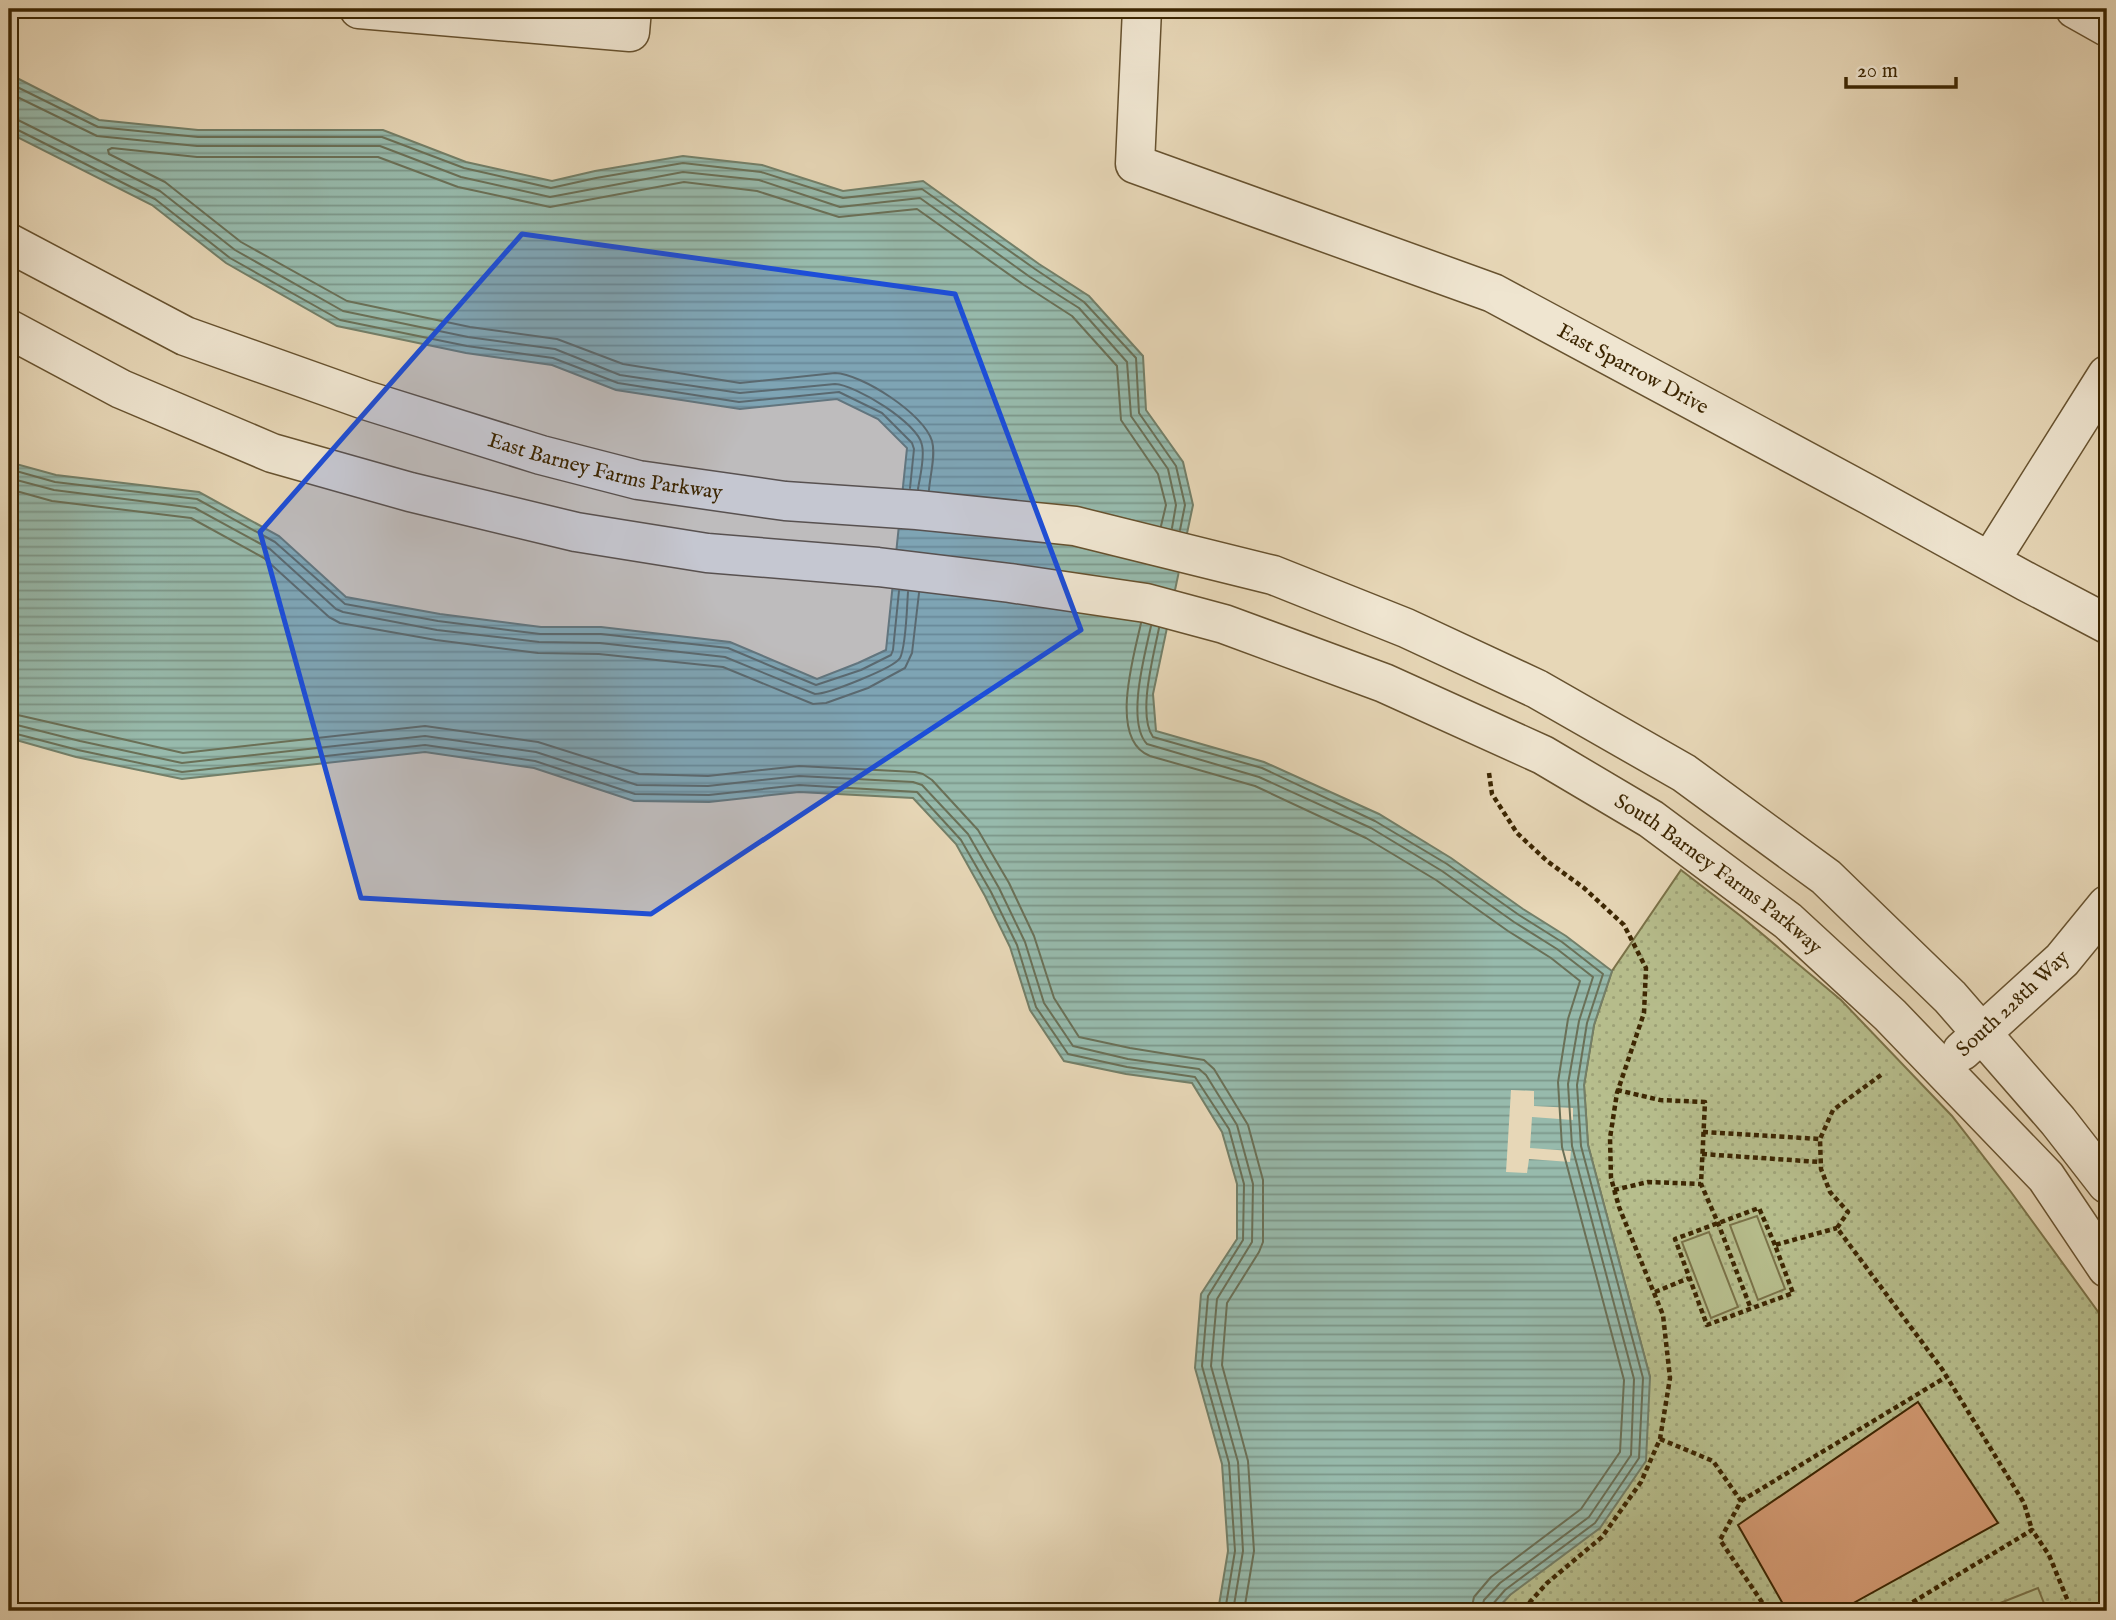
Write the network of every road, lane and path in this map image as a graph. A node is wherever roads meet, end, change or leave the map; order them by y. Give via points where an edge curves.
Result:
1 (359, 9) edge
2 (1142, 9) edge
3 (2075, 9) edge
4 (631, 20) edge
5 (2107, 27) edge
6 (9, 243) edge
7 (9, 329) edge
8 (2107, 375) edge
9 (1990, 561) junction
10 (2107, 624) edge
11 (1489, 773) dead end
12 (2107, 905) edge
13 (1982, 1033) junction
14 (1942, 1068) junction
15 (1881, 1075) dead end
16 (1618, 1090) junction
17 (1703, 1132) junction
18 (1820, 1139) junction
19 (1702, 1154) junction
20 (1821, 1162) junction
21 (1701, 1184) junction
22 (2107, 1184) edge
23 (1614, 1190) junction
24 (1718, 1223) junction
25 (1837, 1228) junction
26 (1775, 1245) junction
27 (2107, 1268) edge
28 (1689, 1278) junction
29 (1654, 1292) junction
30 (1751, 1309) junction
31 (1947, 1377) junction
32 (1660, 1439) junction
33 (1741, 1501) junction
34 (2032, 1530) junction
35 (1522, 1611) edge
36 (1768, 1611) edge
37 (1898, 1611) edge
38 (2072, 1611) edge

1 - 4 street
2 - 9 street, East Sparrow Drive via 1135,164 1493,293
3 - 5 street
6 - 13 street, East Barney Farms Parkway via 185,336 541,456 638,480 785,501 1075,526 1273,575 1406,628 1537,690 1684,773 1826,877
7 - 14 street, South Barney Farms Parkway via 121,389 272,453 410,492 576,532 707,553 878,567 1146,603 1224,625 1384,683 1543,755 1651,820 1788,921
8 - 9 street
9 - 10 street, East Sparrow Drive
11 - 16 path via 1492,794 1517,833 1623,925 1646,968 1644,1013
12 - 13 street, South 228th Way via 2062,960
13 - 14 street, South 228th Way
13 - 22 street
14 - 27 street, South Barney Farms Parkway via 2046,1177
15 - 18 path via 1833,1110
16 - 17 path via 1660,1100 1705,1102
16 - 23 path via 1610,1139
17 - 18 path
17 - 19 path
18 - 20 path
19 - 20 path
19 - 21 path
20 - 25 path via 1830,1192 1848,1212
21 - 23 path via 1648,1182
21 - 24 path
23 - 29 path
24 - 26 path via 1759,1208
24 - 28 path via 1675,1239
24 - 30 path
25 - 26 path
25 - 31 path
26 - 30 path via 1793,1293
28 - 29 path
28 - 30 path via 1707,1325
29 - 32 path via 1664,1315 1671,1378
31 - 33 path
31 - 34 path via 2024,1503
32 - 33 path via 1713,1461
32 - 35 path via 1641,1482 1602,1537 1547,1583
33 - 36 path via 1720,1540
34 - 37 path
34 - 38 path via 2049,1555

